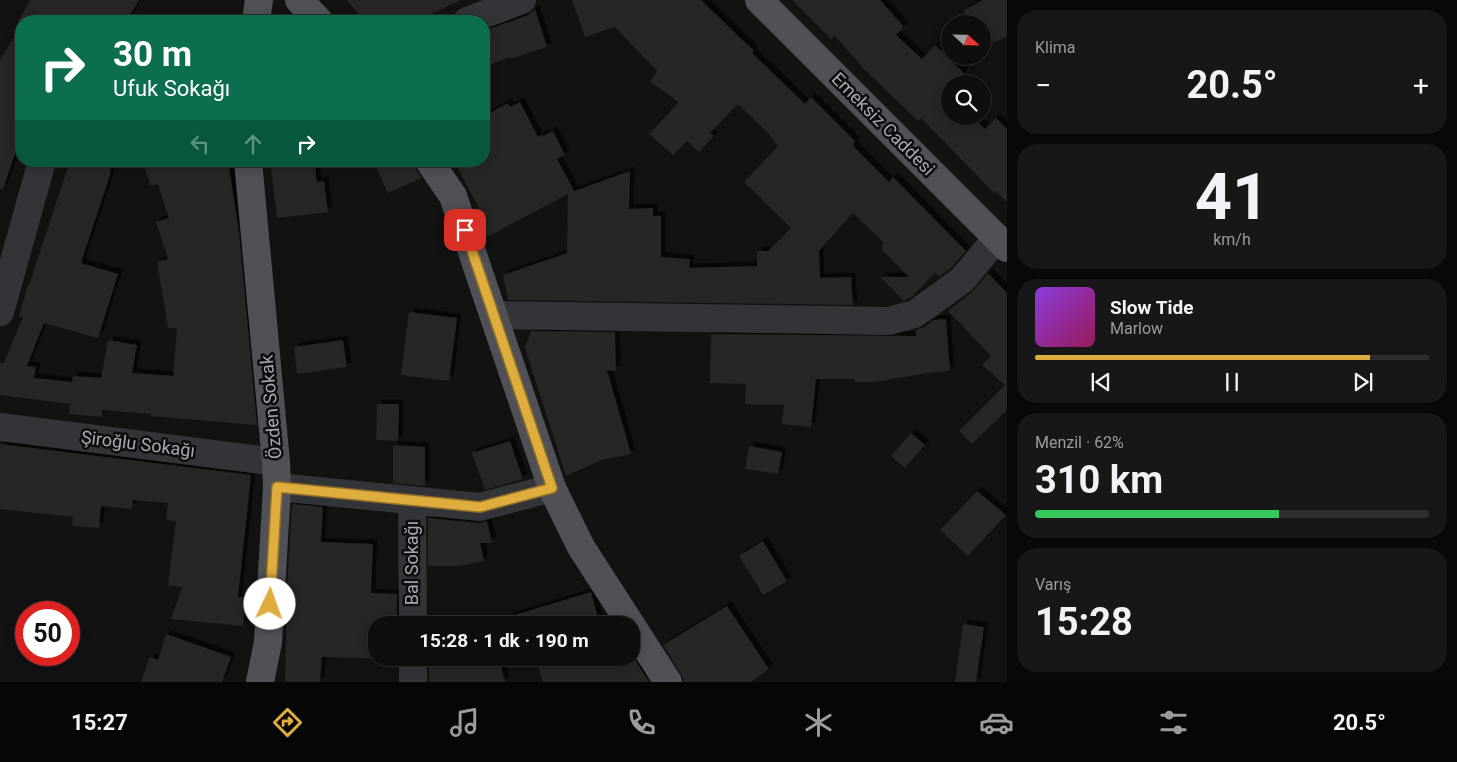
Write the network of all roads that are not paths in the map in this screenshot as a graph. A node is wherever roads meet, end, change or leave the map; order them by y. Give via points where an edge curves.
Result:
1 (260, 0) edge
2 (299, 0) edge
3 (522, 0) edge
4 (759, 0) edge
5 (257, 15) edge
6 (313, 15) edge
7 (483, 15) edge
8 (40, 167) edge
9 (249, 167) edge
10 (433, 167) edge
11 (1002, 243) edge
12 (0, 312) edge
13 (494, 315) junction
14 (0, 427) edge
15 (276, 474) junction
16 (552, 488) junction
17 (412, 501) junction
18 (413, 616) edge
19 (413, 666) edge
20 (260, 682) edge
21 (413, 682) edge
22 (668, 682) edge

1 - 5 main road
2 - 6 main road
3 - 7 street
4 - 11 main road, Emeksiz Caddesi
8 - 12 street
9 - 15 main road, Özden Sokak
10 - 13 main road via 453,196
11 - 13 street via 962,280 915,314 889,321
13 - 16 main road
14 - 15 street, Şiroğlu Sokağı
15 - 17 street, Şiroğlu Sokağı
15 - 20 main road, Özden Sokak via 268,642
16 - 17 street, Şiroğlu Sokağı via 480,507
16 - 22 main road via 581,547
17 - 18 street, Bal Sokağı
19 - 21 street

